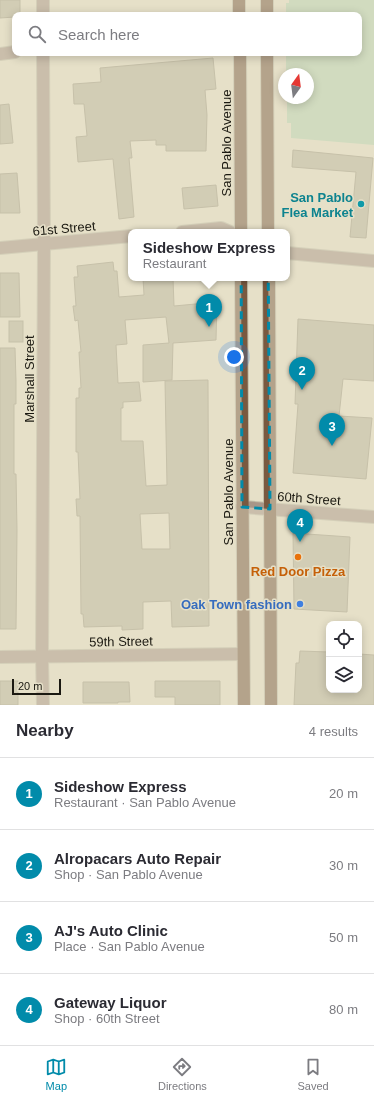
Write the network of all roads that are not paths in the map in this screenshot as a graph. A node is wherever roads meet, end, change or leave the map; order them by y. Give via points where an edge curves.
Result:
1 (43, 0) edge
2 (239, 0) edge
3 (267, 0) edge
4 (43, 12) edge
5 (239, 12) edge
6 (267, 12) edge
7 (12, 52) edge
8 (0, 54) edge
9 (43, 56) edge
10 (240, 56) edge
11 (267, 56) edge
12 (211, 229) edge
13 (223, 229) edge
14 (240, 229) edge
15 (268, 229) edge
16 (128, 236) edge
17 (44, 244) junction
18 (0, 248) edge
19 (290, 253) edge
20 (374, 261) edge
21 (241, 281) edge
22 (269, 281) edge
23 (242, 507) junction
24 (270, 510) junction
25 (374, 517) edge
26 (243, 654) junction
27 (42, 656) junction
28 (0, 657) edge
29 (43, 705) edge
30 (244, 705) edge
31 (271, 705) edge

1 - 4 street
2 - 5 main road
3 - 6 main road
7 - 8 street
9 - 17 street, Marshall Street
10 - 14 main road, San Pablo Avenue
11 - 15 main road
12 - 13 street
16 - 17 street, 61st Street
17 - 18 street, 61st Street
17 - 27 street, Marshall Street
19 - 20 street
21 - 23 main road, San Pablo Avenue
22 - 24 main road
23 - 24 street, 60th Street
23 - 26 main road, San Pablo Avenue
24 - 25 street, 60th Street
24 - 31 main road
26 - 27 street, 59th Street
26 - 30 main road, San Pablo Avenue
27 - 28 street, 59th Street
27 - 29 street, Marshall Street

